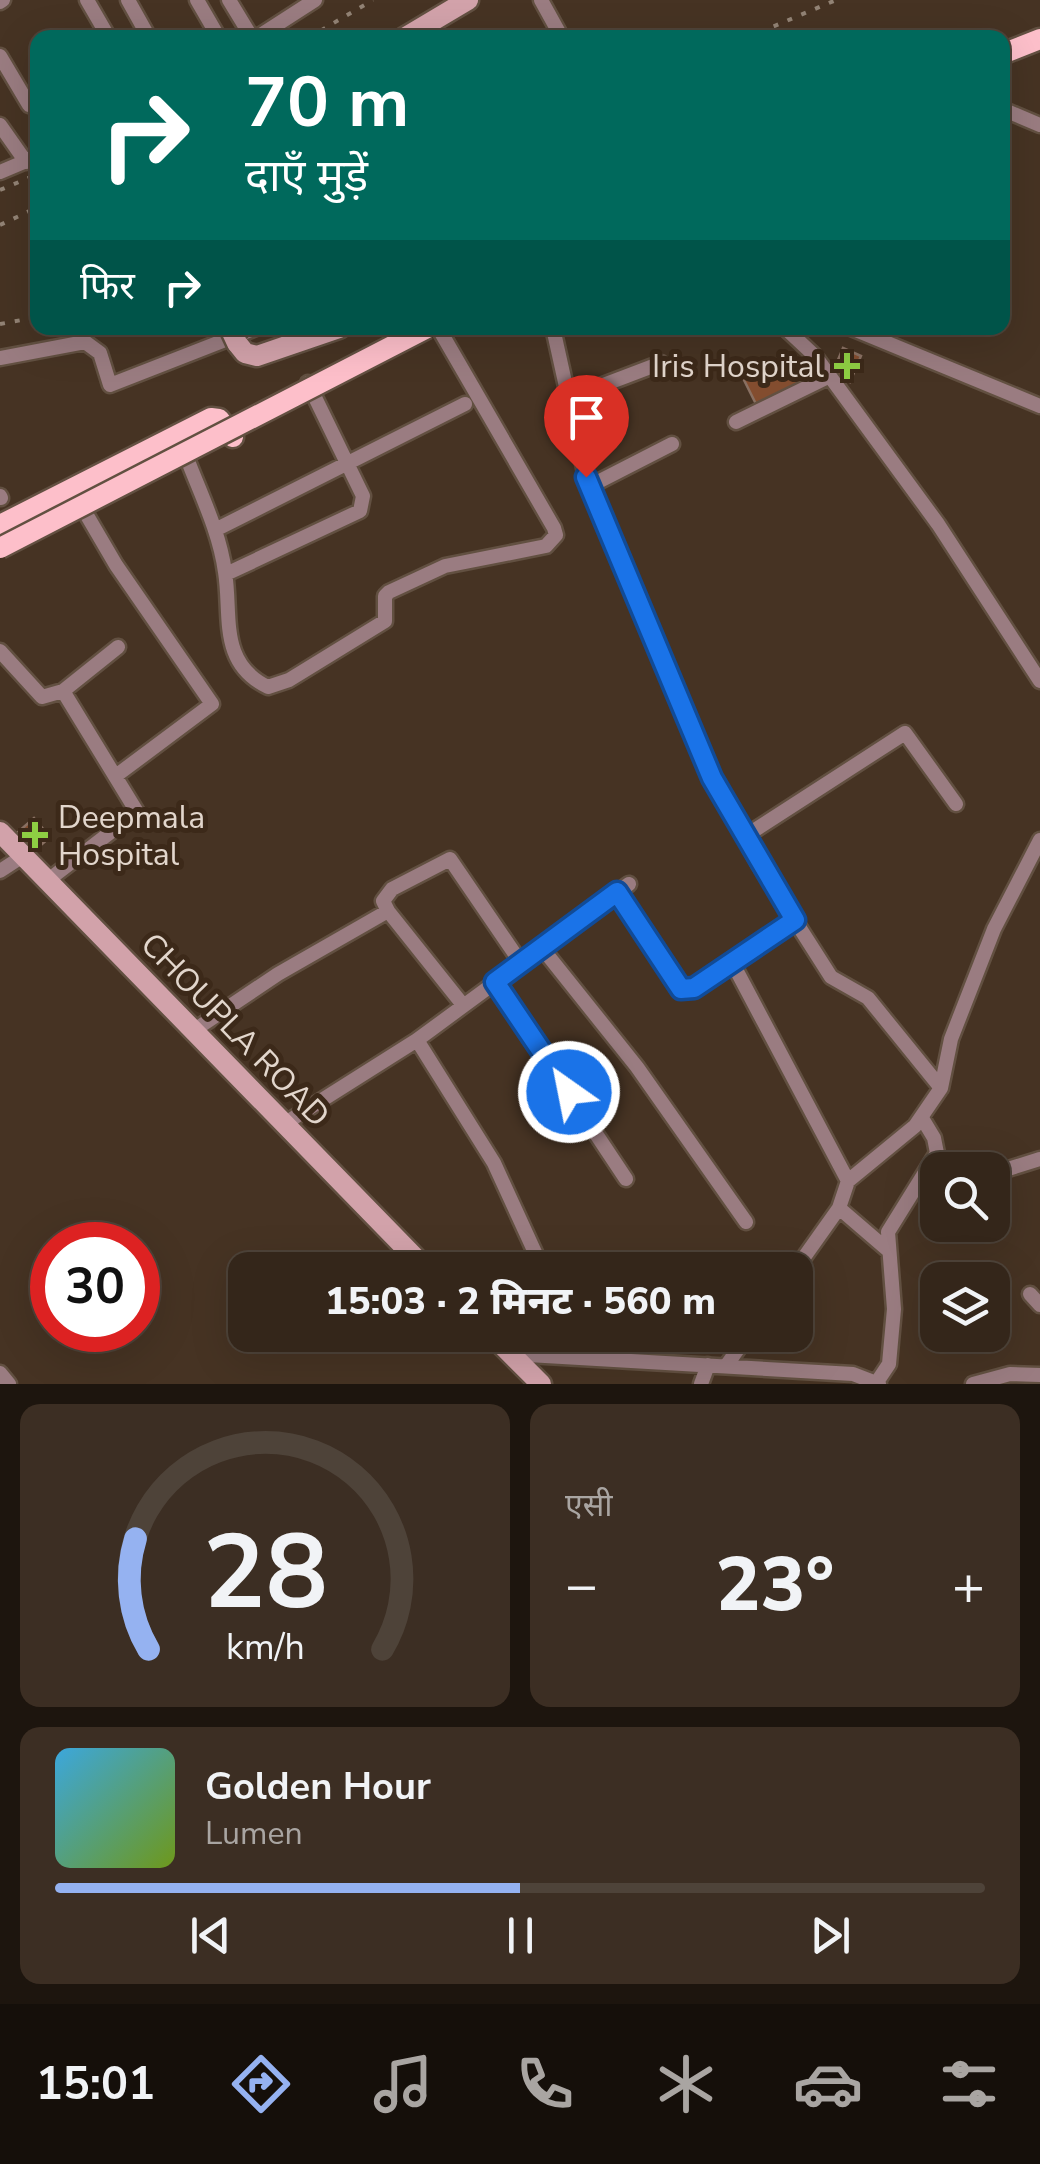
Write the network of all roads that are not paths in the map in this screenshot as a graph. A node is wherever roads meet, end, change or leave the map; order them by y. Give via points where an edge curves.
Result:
1 (88, 0) edge
2 (128, 0) edge
3 (198, 0) edge
4 (229, 0) edge
5 (316, 0) edge
6 (468, 0) edge
7 (541, 0) edge
8 (1040, 27) edge
9 (105, 30) edge
10 (146, 30) edge
11 (215, 30) edge
12 (249, 30) edge
13 (267, 30) edge
14 (417, 30) edge
15 (558, 30) edge
16 (1010, 38) edge
17 (1040, 39) edge
18 (1010, 51) edge
19 (0, 56) edge
20 (28, 105) dead end
21 (1010, 112) edge
22 (0, 125) edge
23 (1040, 125) edge
24 (30, 157) edge
25 (30, 160) edge
26 (0, 172) edge
27 (238, 335) edge
28 (318, 335) edge
29 (396, 335) edge
30 (413, 335) edge
31 (425, 335) edge
32 (444, 335) edge
33 (555, 335) edge
34 (792, 335) edge
35 (868, 335) edge
36 (233, 336) edge
37 (0, 358) edge
38 (661, 363) dead end
39 (830, 376) junction
40 (310, 388) junction
41 (570, 398) junction
42 (464, 404) dead end
43 (1040, 406) edge
44 (736, 422) dead end
45 (223, 427) junction
46 (672, 444) dead end
47 (188, 461) junction
48 (348, 464) junction
49 (590, 486) junction
50 (85, 512) junction
51 (0, 526) edge
52 (215, 530) junction
53 (0, 548) edge
54 (226, 574) junction
55 (118, 647) dead end
56 (0, 652) edge
57 (1040, 681) edge
58 (63, 691) junction
59 (117, 775) junction
60 (956, 804) dead end
61 (0, 832) edge
62 (744, 837) junction
63 (1040, 840) edge
64 (23, 856) junction
65 (0, 871) edge
66 (47, 880) junction
67 (388, 911) junction
68 (795, 920) junction
69 (542, 948) junction
70 (732, 962) junction
71 (521, 963) junction
72 (495, 982) junction
73 (463, 1006) junction
74 (193, 1031) junction
75 (417, 1040) junction
76 (941, 1088) junction
77 (922, 1118) junction
78 (284, 1124) junction
79 (937, 1152) edge
80 (1040, 1159) edge
81 (1010, 1168) edge
82 (626, 1179) dead end
83 (848, 1180) junction
84 (920, 1181) edge
85 (839, 1208) junction
86 (746, 1222) dead end
87 (889, 1250) junction
88 (409, 1252) edge
89 (535, 1252) edge
90 (808, 1252) edge
91 (603, 1352) edge
92 (736, 1352) edge
93 (511, 1354) joint
94 (604, 1360) junction
95 (708, 1365) junction
96 (726, 1366) junction
97 (0, 1373) edge
98 (1040, 1375) edge
99 (878, 1383) edge
100 (8, 1384) edge
101 (542, 1384) edge
102 (701, 1384) edge
103 (973, 1384) edge

1 - 9 street
2 - 10 street
3 - 11 street
4 - 12 street
5 - 13 street
6 - 14 main road
7 - 15 street
8 - 16 main road
17 - 18 main road
19 - 20 street
21 - 23 street
22 - 24 street
25 - 26 street
27 - 37 street via 110,385 100,352 84,342
28 - 36 main road via 256,356 244,353
29 - 40 main road
30 - 53 main road, bridge
31 - 40 main road
32 - 54 street via 554,528 552,542 444,566 390,592 385,620 279,686 268,687 243,668 228,639
33 - 41 street
34 - 39 street
35 - 43 street
38 - 41 street
39 - 44 street
39 - 57 street via 938,524
40 - 45 main road
40 - 48 street
41 - 49 street
42 - 48 street
45 - 47 main road
45 - 51 main road
45 - 53 main road
46 - 49 street
47 - 50 main road
47 - 52 street
48 - 52 street
48 - 54 street via 363,496 360,511
49 - 62 street via 712,778
50 - 53 main road
50 - 59 street via 212,704
52 - 54 street
55 - 58 street
56 - 58 street via 42,697
58 - 59 street
59 - 66 street via 137,812
60 - 62 street via 905,733
61 - 64 main road, CHOUPLA ROAD
62 - 68 street
63 - 76 street via 994,930 951,1039
64 - 65 street
64 - 66 main road, CHOUPLA ROAD
66 - 74 main road, CHOUPLA ROAD
67 - 71 street via 384,901 392,889 450,859
67 - 73 street
67 - 74 street
68 - 70 street
68 - 76 street via 832,977 868,998
69 - 70 street via 623,888 681,989 694,988
69 - 71 street
69 - 86 street via 637,1067
70 - 83 street
71 - 72 street
72 - 73 street
72 - 82 street
73 - 75 street
74 - 78 main road, CHOUPLA ROAD
75 - 78 street
75 - 89 street via 494,1163
76 - 77 street
77 - 79 street
77 - 83 street
78 - 88 main road, CHOUPLA ROAD
80 - 81 street
83 - 85 street
84 - 87 street via 888,1232
85 - 87 street
85 - 90 street
87 - 99 street via 890,1364
91 - 94 street
92 - 96 street
93 - 94 street
93 - 101 main road
94 - 95 street
95 - 96 street
95 - 102 street
96 - 99 street via 853,1374
97 - 100 street
98 - 103 street

